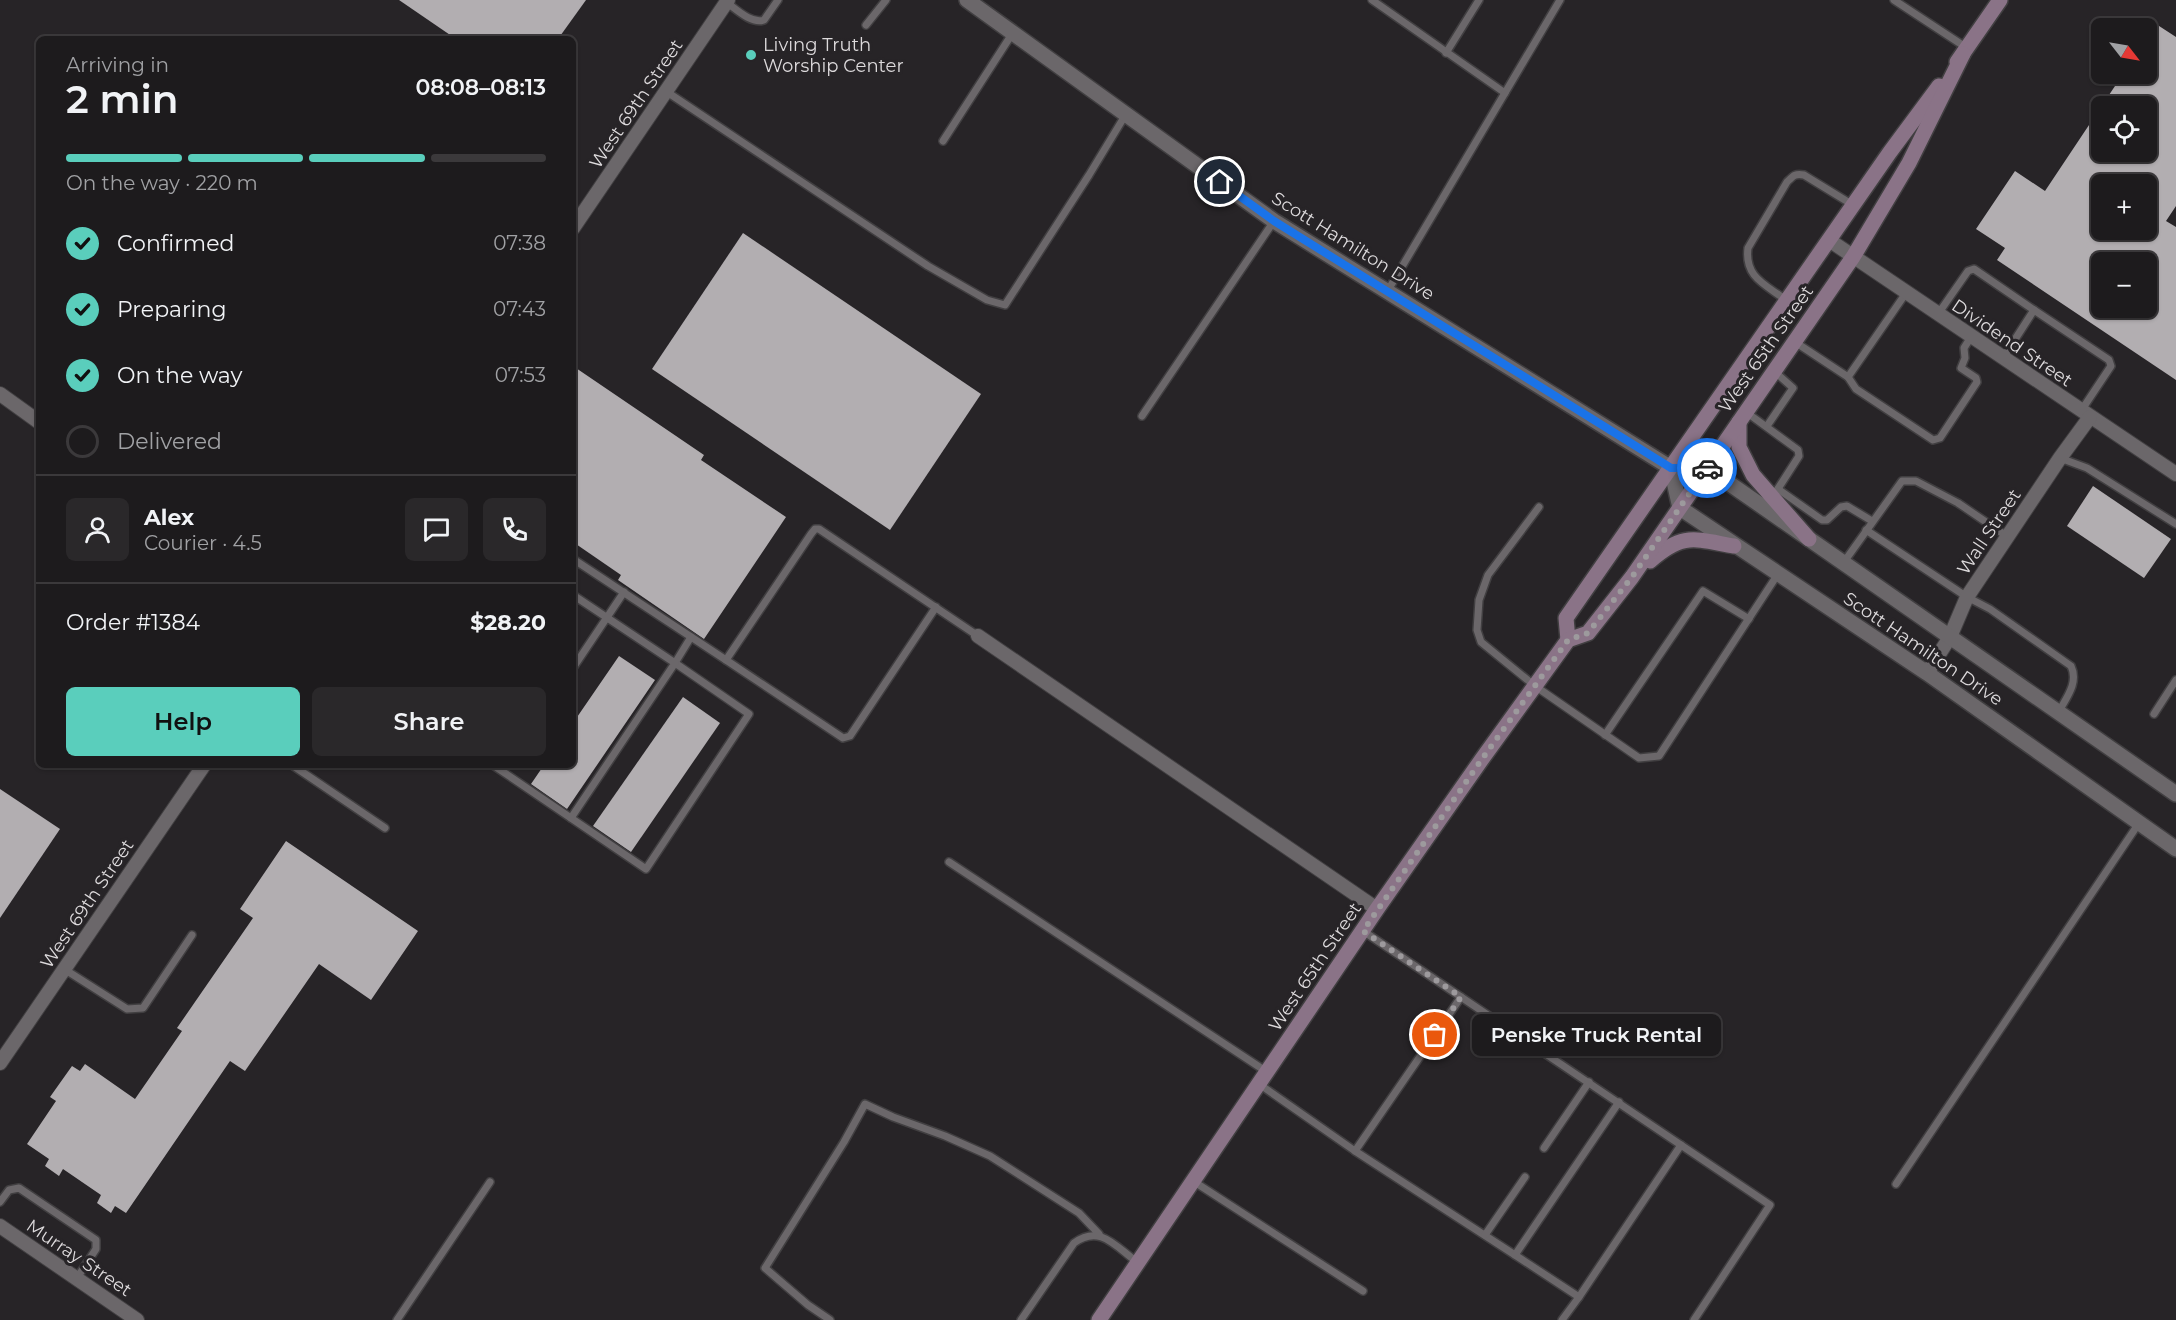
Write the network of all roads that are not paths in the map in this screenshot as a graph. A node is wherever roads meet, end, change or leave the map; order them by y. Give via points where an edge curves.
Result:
1 (778, 0) edge
2 (886, 0) edge
3 (967, 0) edge
4 (1372, 0) edge
5 (1479, 0) edge
6 (1560, 0) edge
7 (1894, 0) edge
8 (2000, 0) edge
9 (727, 1) edge
10 (866, 25) dead end
11 (1012, 34) junction
12 (1965, 51) junction
13 (1446, 53) junction
14 (667, 92) junction
15 (1505, 93) junction
16 (1127, 113) junction
17 (943, 141) dead end
18 (1854, 206) junction
19 (1274, 221) junction
20 (576, 224) edge
21 (1829, 240) junction
22 (1853, 256) junction
23 (1387, 292) junction
24 (1906, 292) junction
25 (1787, 301) junction
26 (2034, 310) junction
27 (1938, 314) junction
28 (1971, 336) junction
29 (1794, 341) junction
30 (2002, 358) junction
31 (1774, 371) junction
32 (1848, 378) junction
33 (0, 394) edge
34 (2086, 414) junction
35 (1142, 416) dead end
36 (1742, 417) junction
37 (36, 420) edge
38 (1767, 426) junction
39 (2060, 458) junction
40 (1671, 468) junction
41 (1707, 468) junction
42 (2176, 474) edge
43 (1772, 498) junction
44 (1539, 507) dead end
45 (1680, 508) junction
46 (1872, 521) junction
47 (2176, 524) edge
48 (1866, 530) junction
49 (2008, 537) junction
50 (1809, 539) joint
51 (1734, 546) junction
52 (576, 560) edge
53 (1843, 563) junction
54 (1778, 574) junction
55 (1632, 577) junction
56 (624, 592) junction
57 (576, 597) edge
58 (1967, 597) junction
59 (936, 607) junction
60 (607, 617) junction
61 (1749, 619) junction
62 (978, 636) joint
63 (691, 637) junction
64 (1950, 637) junction
65 (1568, 640) junction
66 (726, 660) junction
67 (675, 663) junction
68 (576, 664) edge
69 (1927, 673) junction
70 (2176, 680) edge
71 (1535, 686) junction
72 (2058, 713) junction
73 (2154, 714) dead end
74 (1605, 735) junction
75 (202, 768) edge
76 (295, 768) edge
77 (497, 768) edge
78 (506, 768) edge
79 (503, 772) junction
80 (2176, 794) edge
81 (571, 818) junction
82 (2139, 823) junction
83 (385, 828) dead end
84 (2176, 849) edge
85 (949, 862) dead end
86 (1377, 909) junction
87 (1363, 931) junction
88 (192, 935) dead end
89 (64, 969) junction
90 (1461, 997) junction
91 (0, 1063) edge
92 (1263, 1078) junction
93 (1589, 1082) junction
94 (1619, 1102) junction
95 (1681, 1144) junction
96 (1544, 1148) dead end
97 (1355, 1151) junction
98 (1525, 1177) dead end
99 (1193, 1181) junction
100 (490, 1182) dead end
101 (1896, 1184) dead end
102 (0, 1202) edge
103 (0, 1226) edge
104 (1099, 1234) junction
105 (1485, 1235) junction
106 (1515, 1254) junction
107 (1137, 1262) junction
108 (77, 1278) junction
109 (1363, 1291) dead end
110 (1579, 1297) junction
111 (137, 1320) edge
112 (396, 1320) edge
113 (830, 1320) edge
114 (1021, 1320) edge
115 (1099, 1320) edge
116 (1562, 1320) edge
117 (1694, 1320) edge

1 - 9 lane via 764,20 759,21
2 - 10 lane
3 - 11 street, Scott Hamilton Drive
4 - 13 lane
5 - 13 lane
6 - 15 lane
7 - 12 lane
8 - 12 main road, West 65th Street
9 - 14 street, West 69th Street
11 - 16 street, Scott Hamilton Drive
11 - 17 lane
12 - 18 main road, West 65th Street
12 - 22 main road, West 65th Street via 1909,163
13 - 15 lane
14 - 16 lane via 928,266 987,300 1005,305
14 - 20 street, West 69th Street
15 - 23 lane
16 - 19 street, Scott Hamilton Drive
18 - 21 main road, West 65th Street
18 - 25 lane via 1804,176 1793,175 1787,182 1748,248 1746,260 1749,270 1762,284
19 - 23 street, Scott Hamilton Drive
19 - 35 lane
21 - 22 street, Dividend Street
21 - 25 main road, West 65th Street
22 - 24 street, Dividend Street
22 - 29 main road, West 65th Street
23 - 40 street, Scott Hamilton Drive
24 - 27 street, Dividend Street
24 - 32 lane
25 - 40 main road, West 65th Street
26 - 27 lane via 1974,269 1968,271
26 - 30 lane
26 - 34 lane via 2109,360 2111,366
27 - 28 street, Dividend Street
28 - 30 street, Dividend Street
28 - 32 lane via 1964,348 1961,368 1977,381 1940,438 1933,440 1856,388
29 - 31 main road, West 65th Street
29 - 32 lane
30 - 34 street, Dividend Street
31 - 36 main road, West 65th Street
31 - 38 lane via 1793,388
33 - 37 street
34 - 39 street, Wall Street
34 - 42 street, Dividend Street
36 - 38 lane
36 - 41 main road, West 65th Street
36 - 43 main road via 1739,447 1753,475
38 - 43 lane via 1798,450 1799,456
39 - 47 lane via 2087,468
39 - 49 street, Wall Street
40 - 41 street
40 - 45 street
40 - 65 main road, West 65th Street via 1566,618
41 - 43 street
41 - 45 main road, West 65th Street
43 - 46 lane via 1822,520 1847,506
43 - 50 main road
44 - 71 lane via 1488,575 1477,618 1481,642
45 - 51 street, Scott Hamilton Drive
45 - 55 main road, West 65th Street
46 - 48 lane
46 - 49 lane via 1902,481 1916,481 1958,503
48 - 53 lane
48 - 58 lane
49 - 58 street, Wall Street
50 - 53 street, Scott Hamilton Drive
51 - 54 street, Scott Hamilton Drive
51 - 55 main road via 1680,540 1662,550
52 - 56 lane
53 - 64 street, Scott Hamilton Drive
54 - 61 lane
54 - 69 street, Scott Hamilton Drive
55 - 65 main road, West 65th Street via 1588,633
56 - 60 lane
56 - 63 lane
57 - 60 lane
58 - 64 street, Wall Street
58 - 72 lane via 2071,666 2074,682
59 - 62 lane
59 - 66 lane via 846,738
59 - 66 lane via 819,529 814,530
60 - 67 lane
60 - 68 lane
61 - 74 lane via 1659,756 1639,758
61 - 74 lane via 1703,591
62 - 86 street
63 - 66 lane
63 - 67 lane
64 - 69 street, Wall Street
64 - 72 street, Scott Hamilton Drive
65 - 71 main road, West 65th Street
67 - 81 lane
67 - 81 lane via 749,714 646,869
69 - 82 street, Scott Hamilton Drive
70 - 73 lane
71 - 74 lane
71 - 86 main road, West 65th Street
72 - 80 street, Scott Hamilton Drive
75 - 89 street, West 69th Street
76 - 83 lane
77 - 79 lane
78 - 79 lane
79 - 81 lane
82 - 84 street, Scott Hamilton Drive
82 - 101 lane
85 - 92 lane
86 - 87 main road, West 65th Street
87 - 90 lane
87 - 92 main road, West 65th Street
88 - 89 lane via 143,1008 127,1009
89 - 91 street, West 69th Street
90 - 93 lane
90 - 97 lane
92 - 97 lane
92 - 99 main road, West 65th Street
93 - 94 lane
93 - 96 lane
94 - 95 lane
94 - 106 lane
95 - 110 lane
95 - 117 lane via 1770,1205
97 - 105 lane
98 - 105 lane
99 - 107 main road, West 65th Street
99 - 109 lane
100 - 112 lane
102 - 108 lane via 9,1190 19,1188 96,1240 96,1249
103 - 108 street, Murray Street
104 - 107 lane
104 - 113 lane via 1079,1214 990,1156 865,1104 765,1268
104 - 114 lane via 1085,1235 1074,1243
105 - 106 lane
106 - 110 lane
107 - 115 main road, West 65th Street
108 - 111 street, Murray Street
110 - 116 lane

